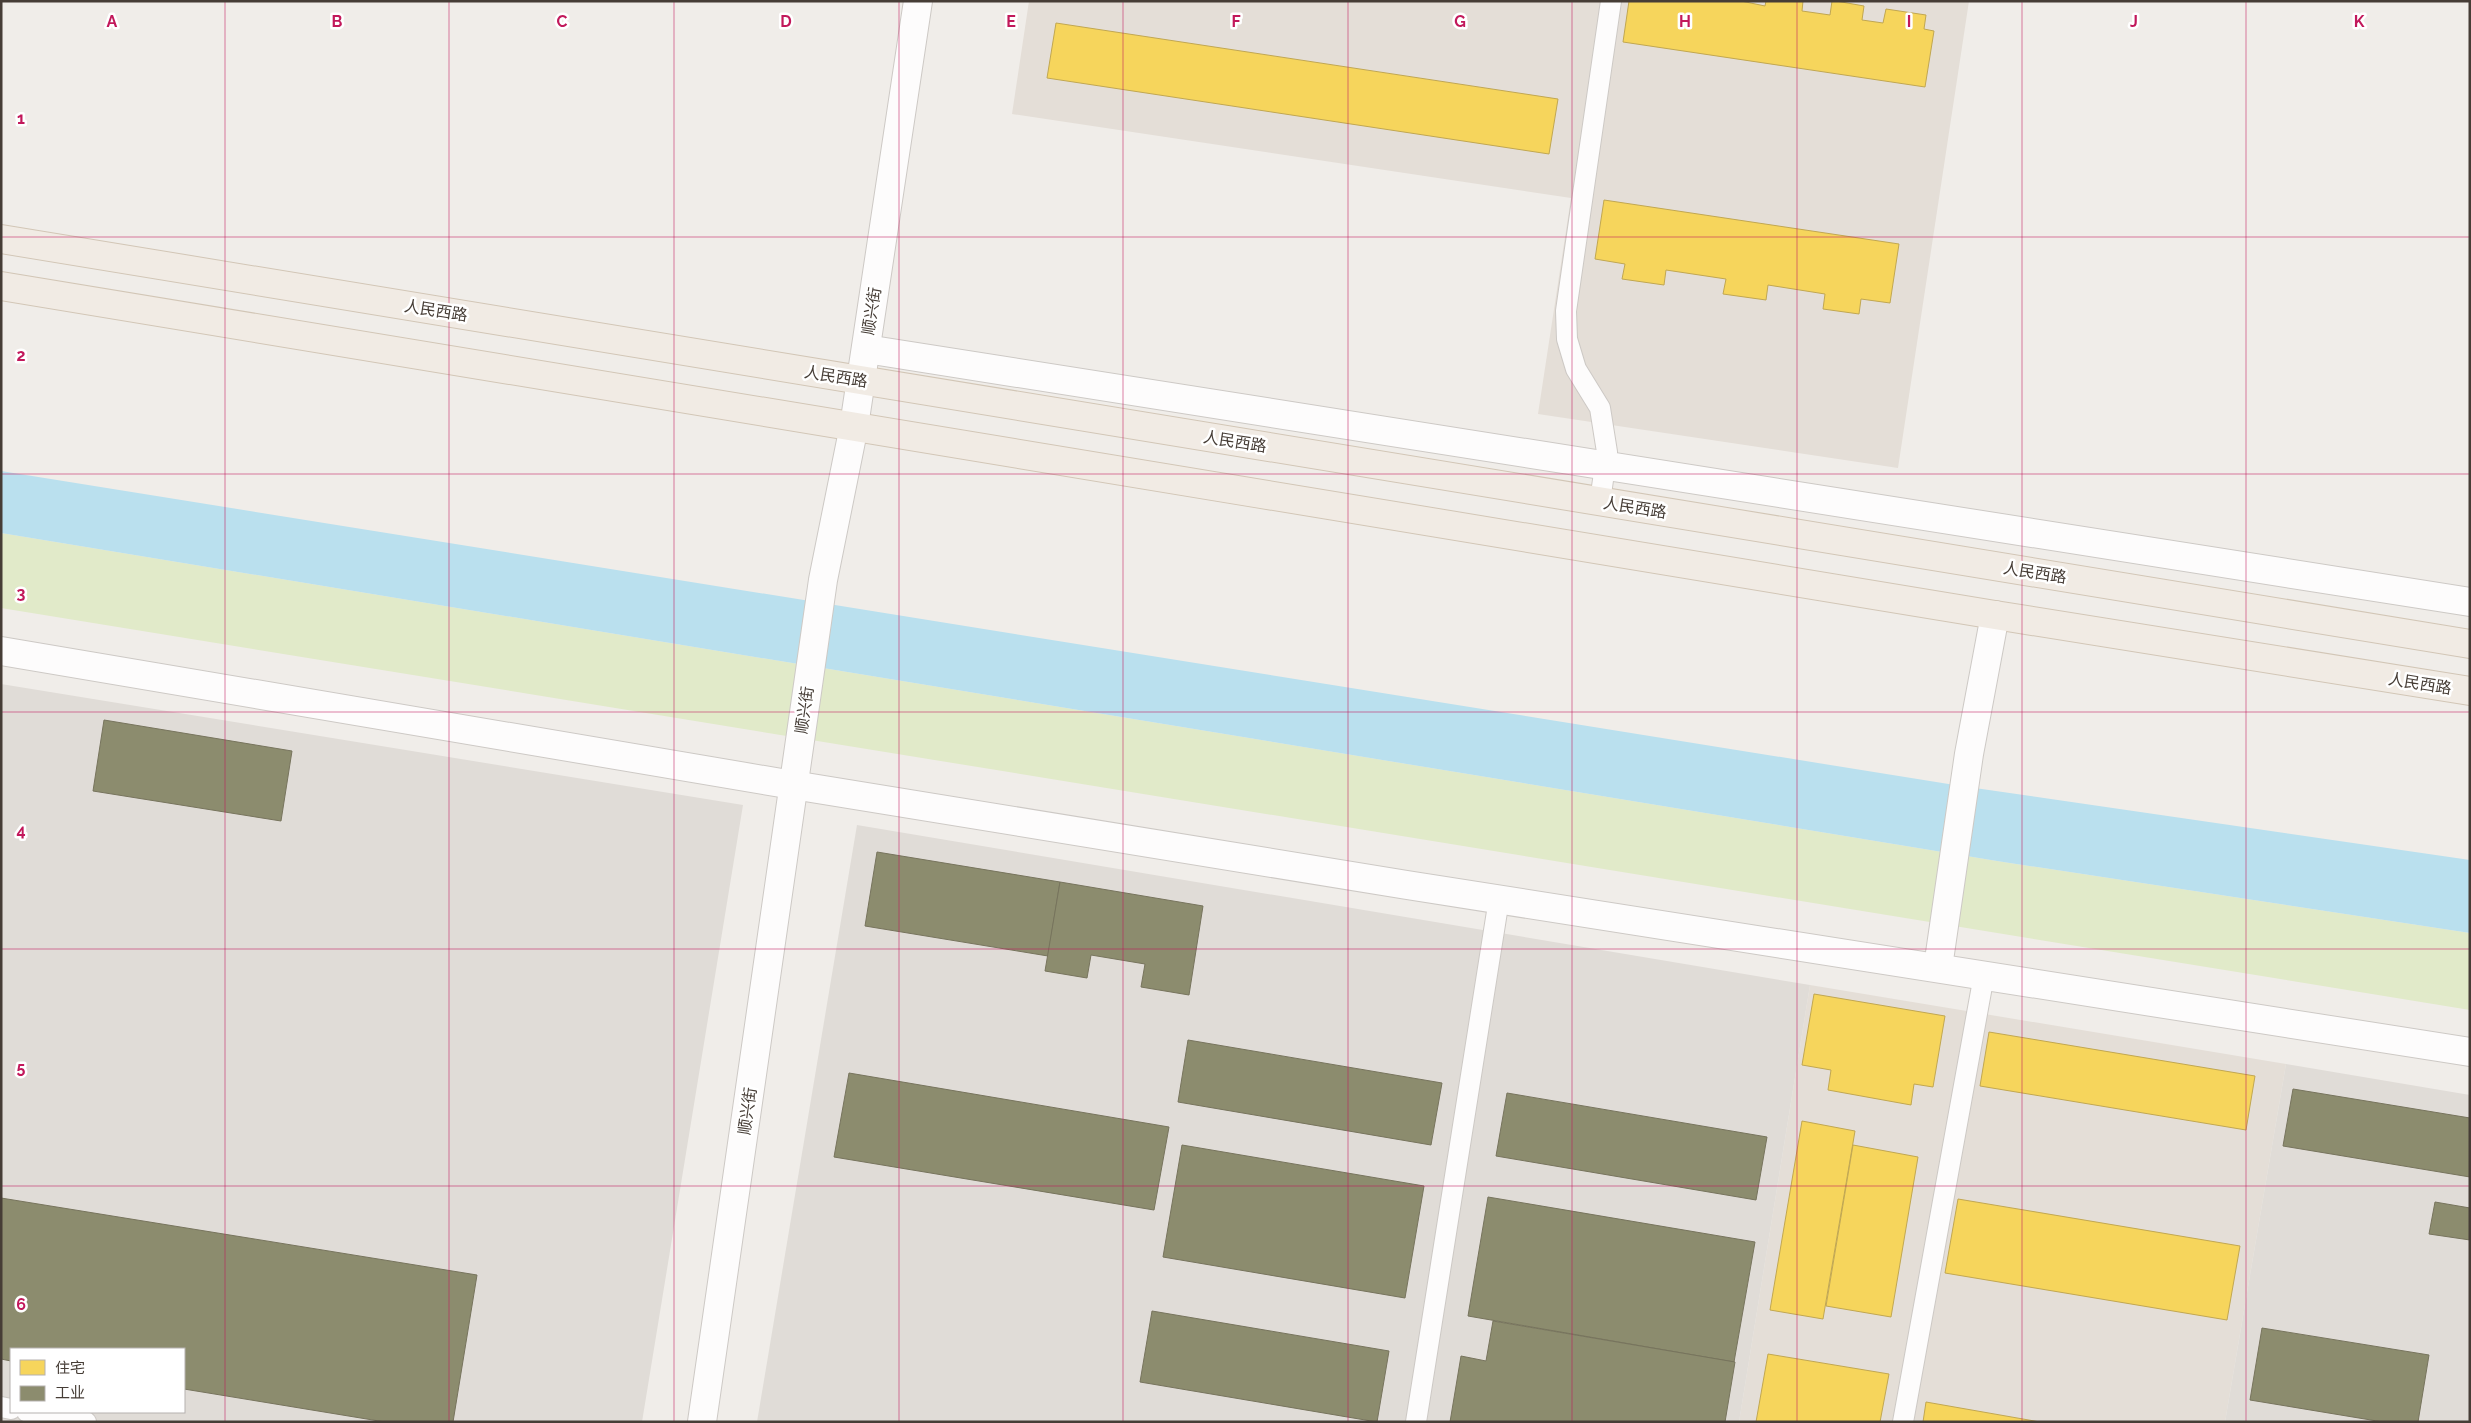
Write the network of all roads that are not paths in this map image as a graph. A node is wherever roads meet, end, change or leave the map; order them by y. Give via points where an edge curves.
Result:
1 (918, 1) edge
2 (1611, 1) edge
3 (1, 239) edge
4 (1, 286) edge
5 (866, 349) junction
6 (861, 380) junction
7 (854, 426) junction
8 (1605, 467) junction
9 (1600, 501) junction
10 (2470, 602) edge
11 (1995, 615) junction
12 (2470, 644) edge
13 (1, 651) edge
14 (2470, 691) edge
15 (793, 785) junction
16 (1499, 899) junction
17 (1938, 967) junction
18 (1984, 975) junction
19 (2470, 1052) edge
20 (33, 1413) edge
21 (86, 1422) edge
22 (702, 1422) edge
23 (1416, 1422) edge
24 (1903, 1422) edge

1 - 5 street, 顺兴街
2 - 8 lane via 1566,311 1567,339 1576,369 1600,408 1607,452
3 - 6 main road, 人民西路
4 - 7 main road, 人民西路
5 - 6 street, 顺兴街
5 - 8 street
6 - 7 street, 顺兴街
6 - 9 main road, 人民西路
7 - 11 main road, 人民西路
7 - 15 street, 顺兴街 via 824,580
8 - 9 lane
8 - 10 street
9 - 12 main road, 人民西路
11 - 14 main road, 人民西路
11 - 17 street via 1969,754
13 - 15 street
15 - 16 street
15 - 22 street, 顺兴街
16 - 17 street
16 - 23 lane
17 - 18 street
18 - 19 street
18 - 24 lane
20 - 21 lane

